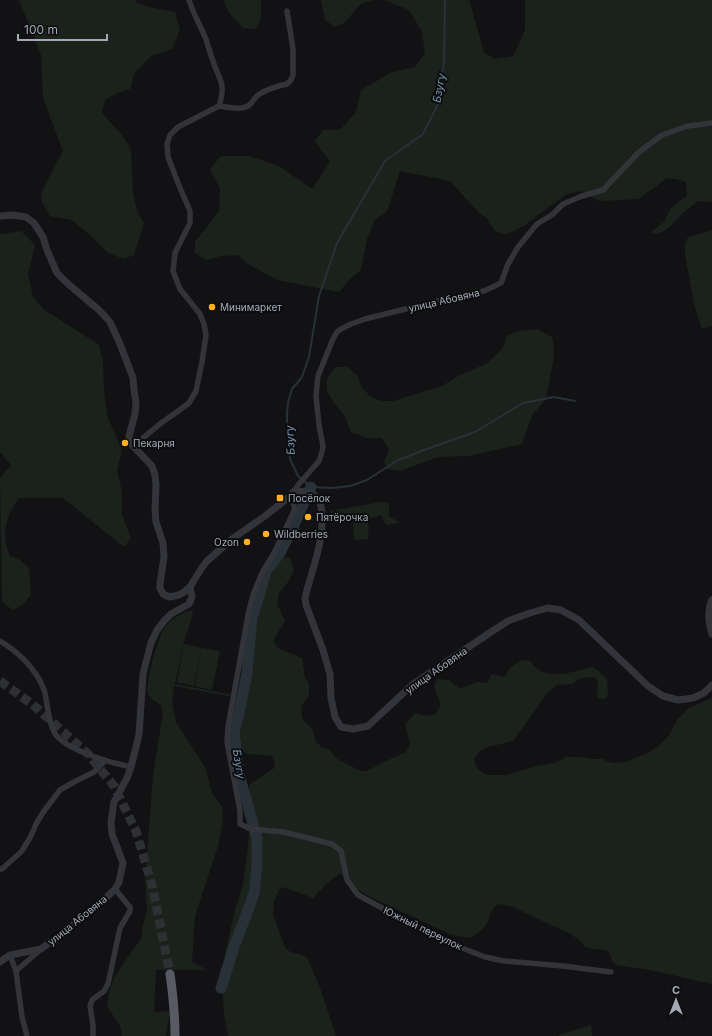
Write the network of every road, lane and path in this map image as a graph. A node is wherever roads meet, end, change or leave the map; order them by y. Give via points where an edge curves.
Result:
1 (189, 0) edge
2 (287, 11) dead end
3 (219, 106) junction
4 (712, 123) edge
5 (0, 216) edge
6 (133, 446) junction
7 (294, 491) junction
8 (288, 498) junction
9 (190, 587) junction
10 (712, 600) edge
11 (712, 634) edge
12 (0, 641) edge
13 (712, 686) edge
14 (105, 761) junction
15 (131, 766) junction
16 (0, 869) edge
17 (115, 889) junction
18 (41, 949) junction
19 (10, 955) junction
20 (0, 962) edge
21 (16, 970) junction
22 (611, 972) dead end
23 (170, 974) tunnel mouth
24 (27, 1036) edge
25 (93, 1036) edge
26 (175, 1036) edge

1 - 3 street via 222,81
2 - 3 street via 293,49 291,80 287,84 270,88 247,106
3 - 6 street via 178,127 170,135 167,144 168,158 190,211 190,223 175,253 173,271 180,288 200,314 206,335 196,391 189,403
4 - 7 street, улица Абовяна via 688,126 662,135 639,152 603,190 563,204 552,215 537,224 518,246 501,283 484,291 365,319 337,332 318,376 316,396 322,452 319,461
5 - 6 street via 26,217 34,223 43,237 57,272 110,322 133,378 136,402 130,436
6 - 9 street via 152,466 155,475 156,522 163,543 164,557 160,588 163,594 169,597 180,595
7 - 8 street, улица Абовяна
7 - 13 street, улица Абовяна via 309,493 320,500 321,536 305,598 325,656 330,674 335,717 341,726 353,729 368,726 412,685 494,630 508,621 548,608 561,610 579,620 648,686 663,696 678,700 693,698
8 - 9 street, улица Абовяна via 232,539 207,561
8 - 22 street, Южный переулок via 294,503 295,509 253,595 228,727 227,742 240,811 240,824 251,830 284,832 332,844 341,851 346,880 358,895 462,948 504,962
9 - 15 street, улица Абовяна via 191,602 164,621 151,643 143,674 138,735
10 - 11 street via 709,605
12 - 14 street via 28,663 37,676 44,689 52,726 61,740 75,749
14 - 15 street
14 - 16 street via 94,772 60,790 36,824 22,852 2,870
15 - 17 street, улица Абовяна via 114,802 111,822 112,834 123,863
17 - 18 street, улица Абовяна
17 - 25 street via 130,907 130,911 120,928 108,984 104,991 92,1000 90,1006
18 - 19 street, улица Абовяна
18 - 21 street
19 - 20 street, улица Абовяна
19 - 21 street
21 - 24 street
23 - 26 highway

